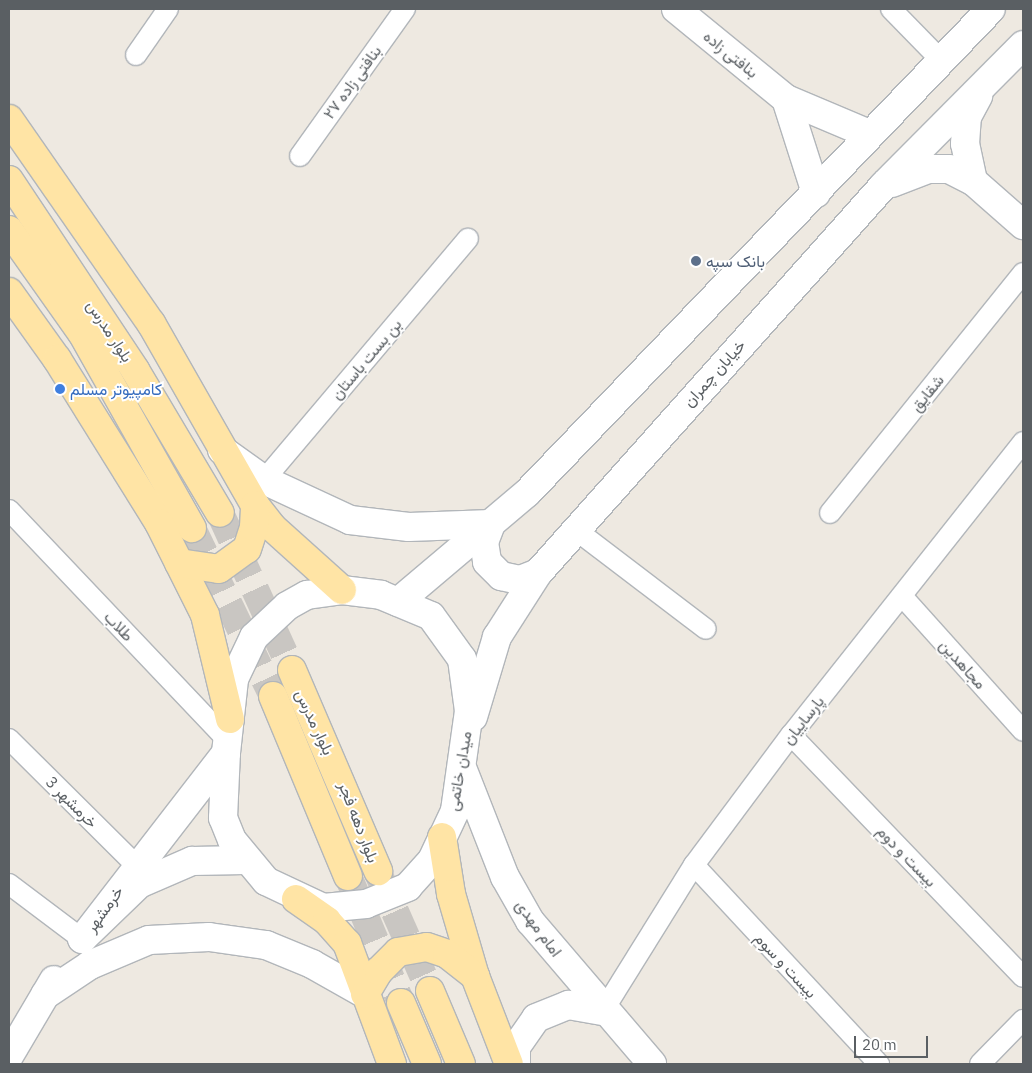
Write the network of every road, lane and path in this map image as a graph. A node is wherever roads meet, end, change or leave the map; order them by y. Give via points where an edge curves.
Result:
1 (168, 9) edge
2 (405, 9) edge
3 (676, 9) edge
4 (890, 9) edge
5 (991, 9) edge
6 (1023, 45) edge
7 (136, 55) dead end
8 (940, 59) junction
9 (983, 87) junction
10 (786, 99) junction
11 (9, 119) edge
12 (868, 134) junction
13 (300, 156) dead end
14 (9, 180) edge
15 (973, 181) junction
16 (884, 185) junction
17 (816, 193) junction
18 (1023, 225) edge
19 (9, 230) edge
20 (468, 239) dead end
21 (1023, 273) edge
22 (9, 292) edge
23 (1023, 442) edge
24 (222, 450) junction
25 (264, 480) junction
26 (254, 505) junction
27 (9, 510) edge
28 (220, 513) tunnel mouth
29 (830, 513) dead end
30 (491, 524) junction
31 (192, 528) tunnel mouth
32 (576, 530) junction
33 (179, 563) junction
34 (538, 573) junction
35 (342, 590) junction
36 (902, 596) junction
37 (398, 602) junction
38 (706, 629) dead end
39 (292, 670) tunnel mouth
40 (273, 696) tunnel mouth
41 (1023, 731) edge
42 (791, 735) junction
43 (228, 738) junction
44 (9, 739) edge
45 (466, 742) junction
46 (463, 770) junction
47 (340, 773) joint
48 (310, 784) joint
49 (442, 837) junction
50 (245, 860) junction
51 (136, 865) junction
52 (694, 865) junction
53 (378, 871) tunnel mouth
54 (348, 876) tunnel mouth
55 (9, 884) edge
56 (296, 899) junction
57 (82, 939) junction
58 (475, 976) junction
59 (1023, 977) edge
60 (430, 991) tunnel mouth
61 (365, 994) junction
62 (44, 995) junction
63 (401, 1003) tunnel mouth
64 (603, 1011) junction
65 (1023, 1020) edge
66 (11, 1046) edge
67 (392, 1064) edge
68 (427, 1064) edge
69 (461, 1064) edge
70 (509, 1064) edge
71 (516, 1064) edge
72 (652, 1064) edge
73 (879, 1064) edge
74 (980, 1064) edge

1 - 7 street
2 - 13 street, بنافتی زاده ۲۷
3 - 10 main road, بنافتی زاده
4 - 8 street
5 - 8 main road
6 - 9 main road, خیابان چمران
8 - 12 main road
9 - 15 main road via 967,117 965,144
9 - 16 main road, خیابان چمران
10 - 12 main road, بنافتی زاده
10 - 17 main road
11 - 24 main road via 151,323
12 - 17 main road
14 - 28 main road, بلوار مدرس via 135,370
15 - 16 main road via 950,169 928,169
15 - 18 main road
16 - 32 main road, خیابان چمران
17 - 30 main road via 607,405 527,493
19 - 31 main road, بلوار مدرس via 82,333
20 - 25 street, بن بست باستان
21 - 29 street, شقایق
22 - 33 main road via 57,359
23 - 36 street, پارساییان
24 - 25 main road
24 - 26 main road
25 - 30 main road via 350,520 409,527
26 - 33 main road via 254,527 247,549 220,569
26 - 35 main road via 272,527
27 - 43 street, طلاب
30 - 34 main road via 484,542 487,562 501,576 520,580
30 - 37 main road
32 - 34 main road, خیابان چمران
32 - 38 street
33 - 43 main road via 205,615
34 - 45 main road, خیابان چمران via 497,637
35 - 37 main road, میدان خاتمی
35 - 43 main road, میدان خاتمی via 300,599 254,637 234,679
36 - 41 street, مجاهدین
36 - 42 street, پارساییان
37 - 45 main road, میدان خاتمی via 431,616 462,659 469,711
39 - 47 main road, بلوار مدرس via 309,715
40 - 48 main road, بلوار مدرس
42 - 52 street, پارساییان
42 - 59 street, بیست و دوم
43 - 50 main road, میدان خاتمی via 223,818
43 - 51 main road, خرمشهر
44 - 51 street, خرمشهر 3
45 - 46 main road, میدان خاتمی
46 - 49 main road, میدان خاتمی via 455,812
46 - 64 main road, امام مهدی via 504,877 530,921
47 - 53 main road, بلوار دهه فجر
48 - 54 main road, بلوار دهه فجر
49 - 56 main road, میدان خاتمی via 432,860 408,887 366,904 323,908
49 - 58 main road via 451,894
50 - 56 main road, میدان خاتمی via 266,881
50 - 57 main road, خرمشهر via 192,861 139,884
51 - 57 main road, خرمشهر
52 - 64 street, پارساییان
52 - 73 street, بیست و سوم
55 - 57 street
56 - 61 main road via 327,921 347,944
57 - 62 main road
58 - 61 main road via 446,954 427,947 398,952 379,971
58 - 70 main road
60 - 69 main road
61 - 62 main road via 312,964 266,945 209,937 149,940 90,965
61 - 67 main road
62 - 66 main road
63 - 68 main road
64 - 71 main road via 568,1004 536,1018 516,1047
64 - 72 main road, امام مهدی
65 - 74 street

